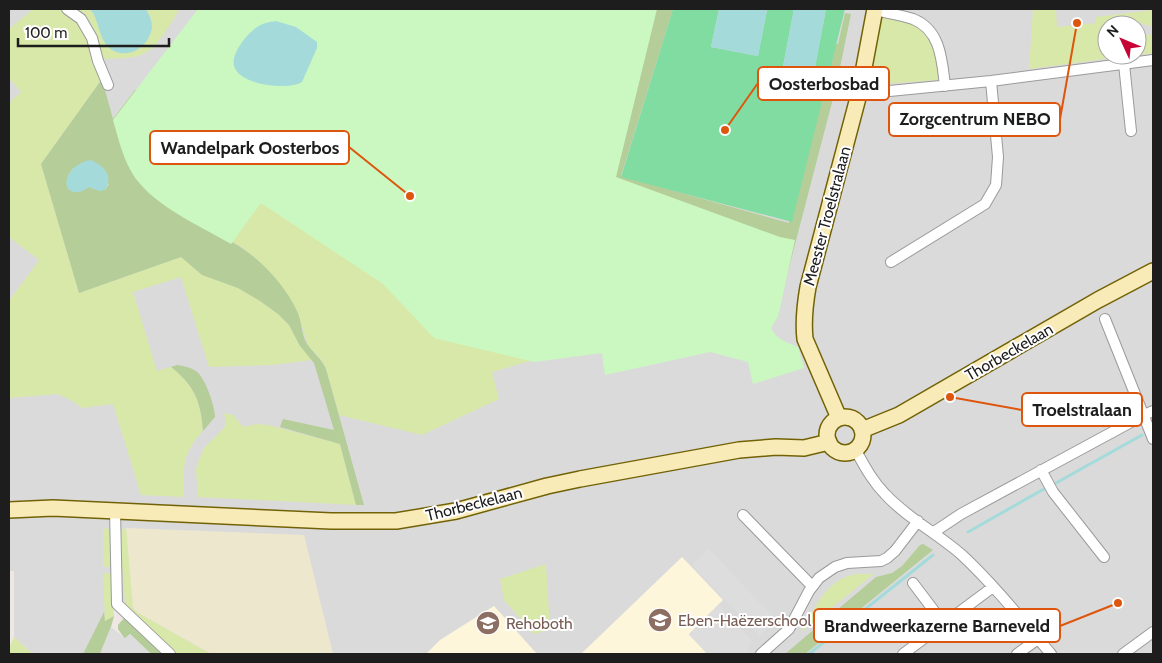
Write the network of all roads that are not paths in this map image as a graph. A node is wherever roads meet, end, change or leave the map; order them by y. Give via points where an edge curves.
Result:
1 (67, 9) edge
2 (875, 9) edge
3 (1116, 65) edge
4 (1124, 65) edge
5 (991, 81) junction
6 (108, 85) dead end
7 (945, 86) junction
8 (859, 94) junction
9 (1131, 131) dead end
10 (892, 262) dead end
11 (1153, 271) edge
12 (1105, 319) dead end
13 (1148, 413) edge
14 (839, 418) junction
15 (862, 430) junction
16 (1153, 438) edge
17 (829, 442) junction
18 (855, 450) junction
19 (1041, 470) junction
20 (9, 510) edge
21 (115, 510) junction
22 (743, 515) dead end
23 (918, 521) junction
24 (934, 532) junction
25 (1104, 557) dead end
26 (913, 582) dead end
27 (812, 586) junction
28 (993, 587) junction
29 (944, 624) junction
30 (1153, 632) edge
31 (1038, 639) junction
32 (170, 654) edge
33 (762, 654) edge
34 (905, 654) edge
35 (1017, 654) edge
36 (1051, 654) edge
37 (1123, 654) edge

1 - 6 street via 81,19 92,38
2 - 7 street via 914,20 925,27 940,48
2 - 8 main road, Meester Troelstralaan
3 - 5 street
4 - 9 street
5 - 7 street
5 - 10 street via 998,157 996,184 986,204
7 - 8 street
8 - 14 main road, Meester Troelstralaan via 808,287 803,325 805,339
11 - 15 main road, Thorbeckelaan via 898,416
12 - 13 street
13 - 16 street
13 - 19 street
14 - 15 main road via 854,419
14 - 17 main road via 829,428
15 - 18 main road via 863,437
17 - 18 main road via 840,452
17 - 21 main road, Thorbeckelaan via 804,448 739,450 589,477 456,511 396,521 331,521
18 - 23 street via 884,493
19 - 24 street
19 - 25 street via 1053,492
20 - 21 main road, Thorbeckelaan
21 - 32 street via 118,604
22 - 27 street
23 - 24 street
23 - 27 street via 896,552 887,558 847,563 819,578
24 - 28 street
26 - 29 street
27 - 33 street via 789,629
28 - 29 street
28 - 31 street
29 - 34 street
30 - 37 street
31 - 35 street
31 - 36 street

